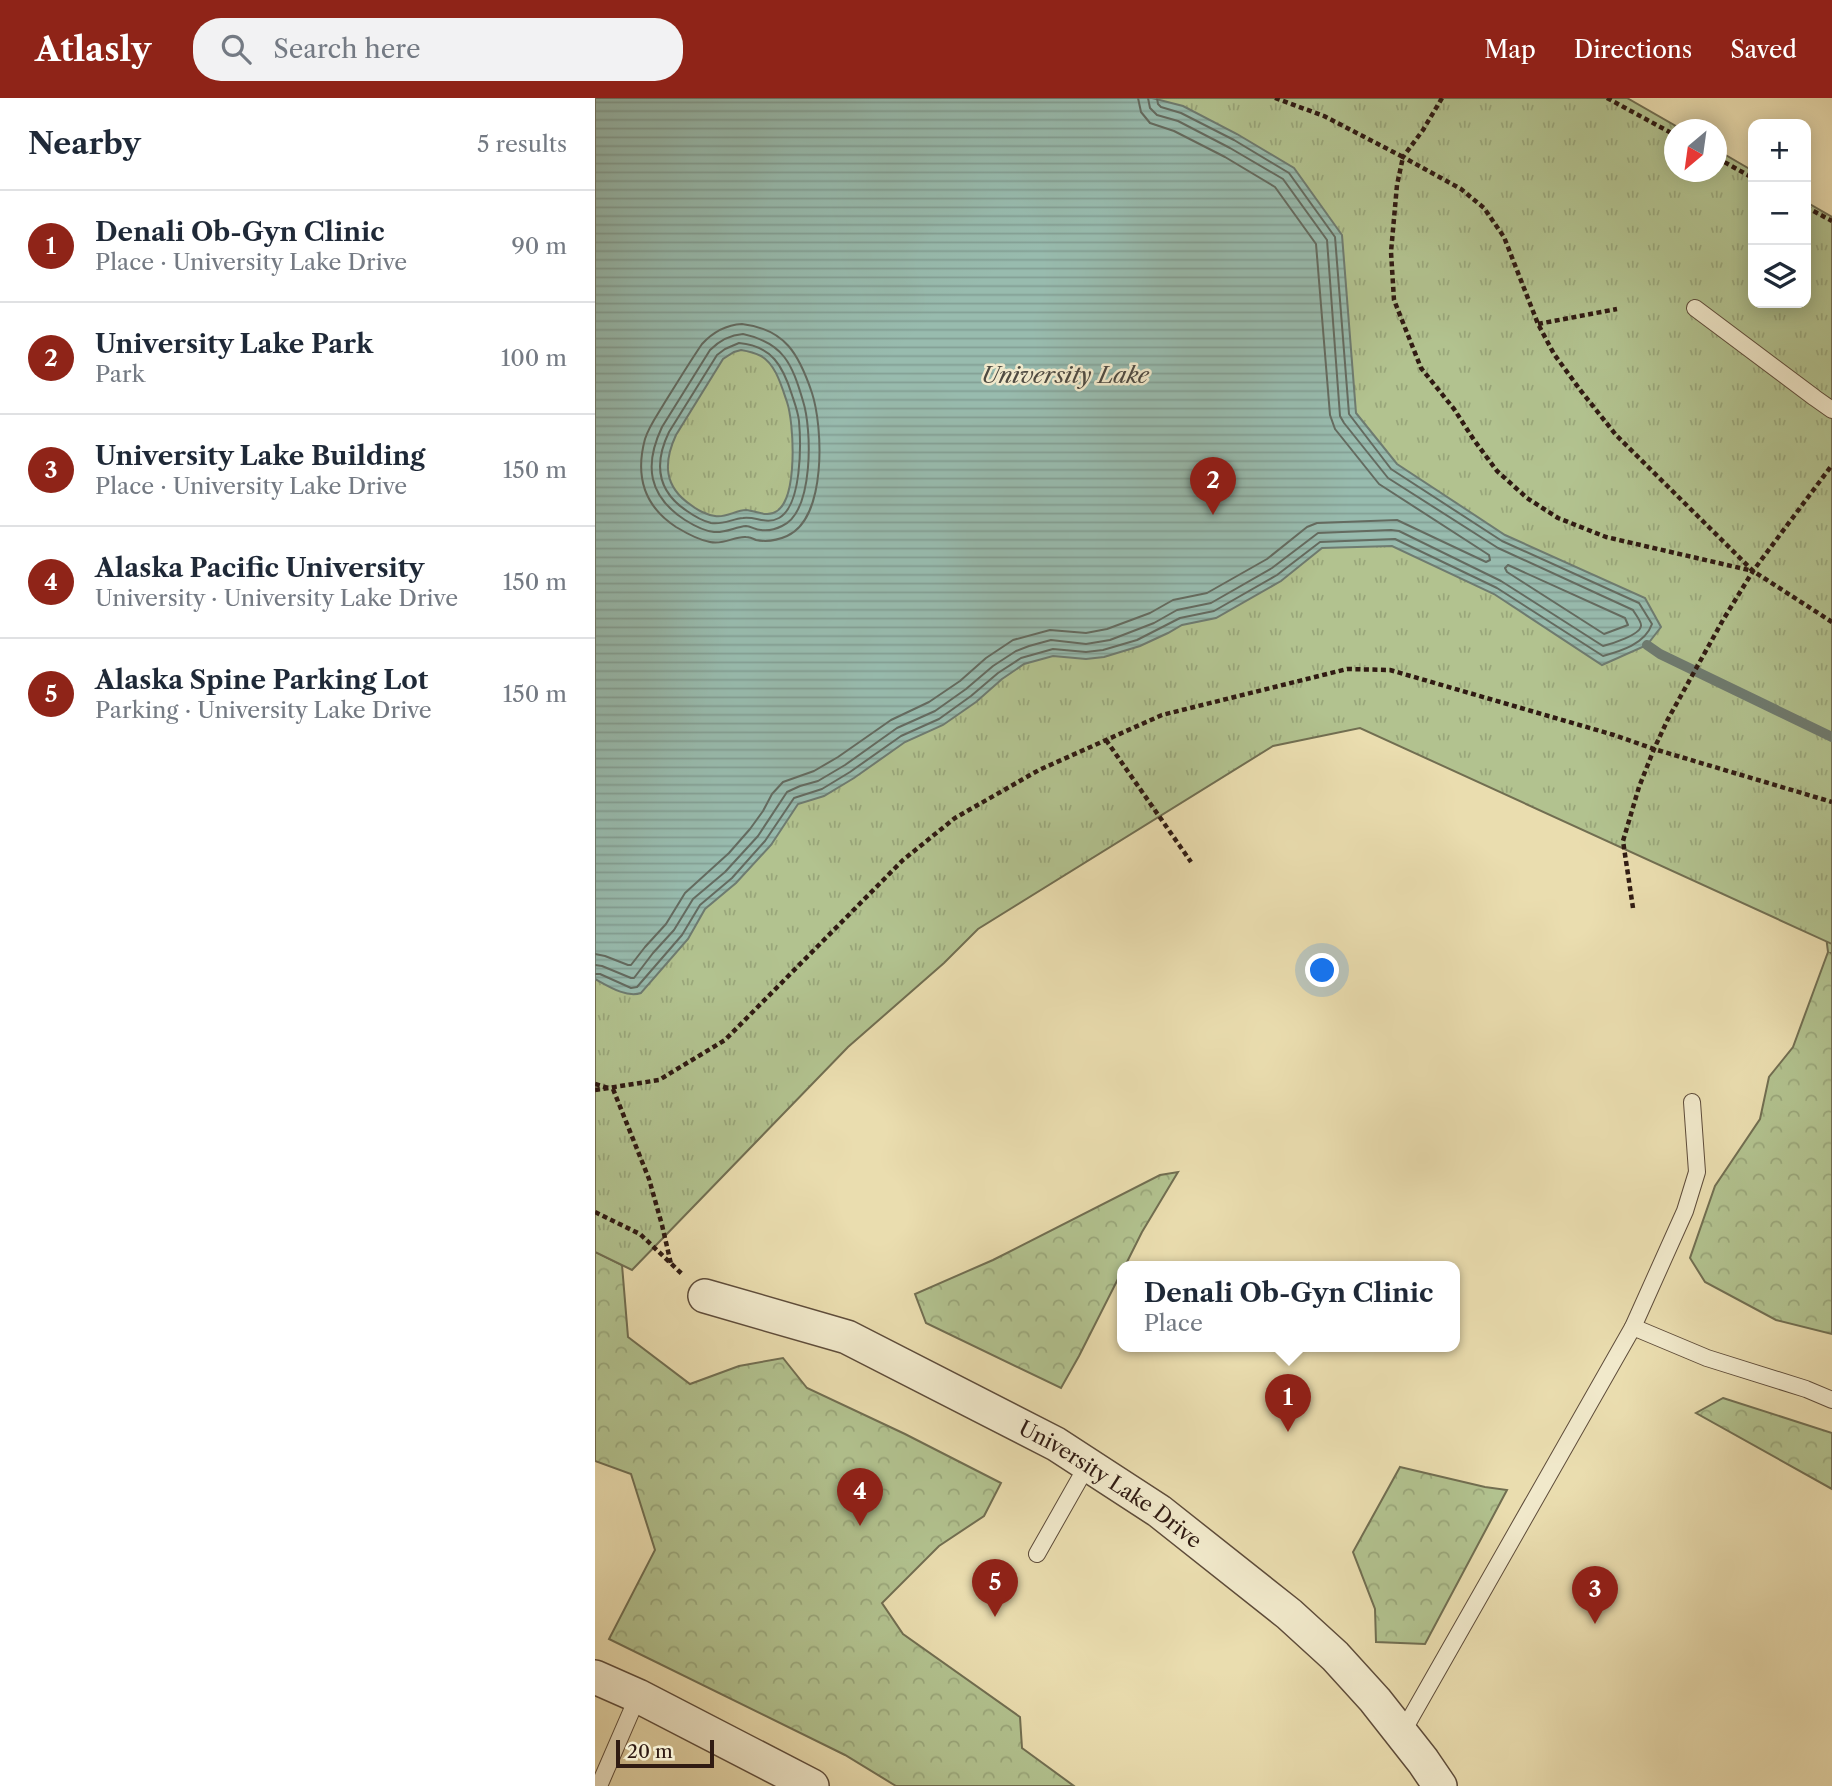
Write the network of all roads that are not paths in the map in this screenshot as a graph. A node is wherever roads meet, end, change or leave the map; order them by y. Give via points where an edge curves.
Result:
1 (1695, 308) dead end
2 (1832, 410) edge
3 (1692, 1102) dead end
4 (705, 1296) road end
5 (1633, 1327) junction
6 (1806, 1389) junction
7 (1832, 1391) edge
8 (1832, 1400) edge
9 (1088, 1464) junction
10 (1037, 1554) dead end
11 (595, 1677) edge
12 (638, 1696) junction
13 (1402, 1733) junction
14 (599, 1786) edge
15 (812, 1786) edge
16 (1440, 1786) edge

1 - 2 lane
3 - 5 lane via 1697,1172 1685,1211
4 - 9 street, University Lake Drive via 847,1337
5 - 6 lane
5 - 13 lane
6 - 7 lane
6 - 8 lane
9 - 10 lane
9 - 13 street, University Lake Drive via 1159,1511 1289,1614 1335,1656
11 - 12 street
12 - 14 lane
12 - 15 street
13 - 16 street, University Lake Drive

